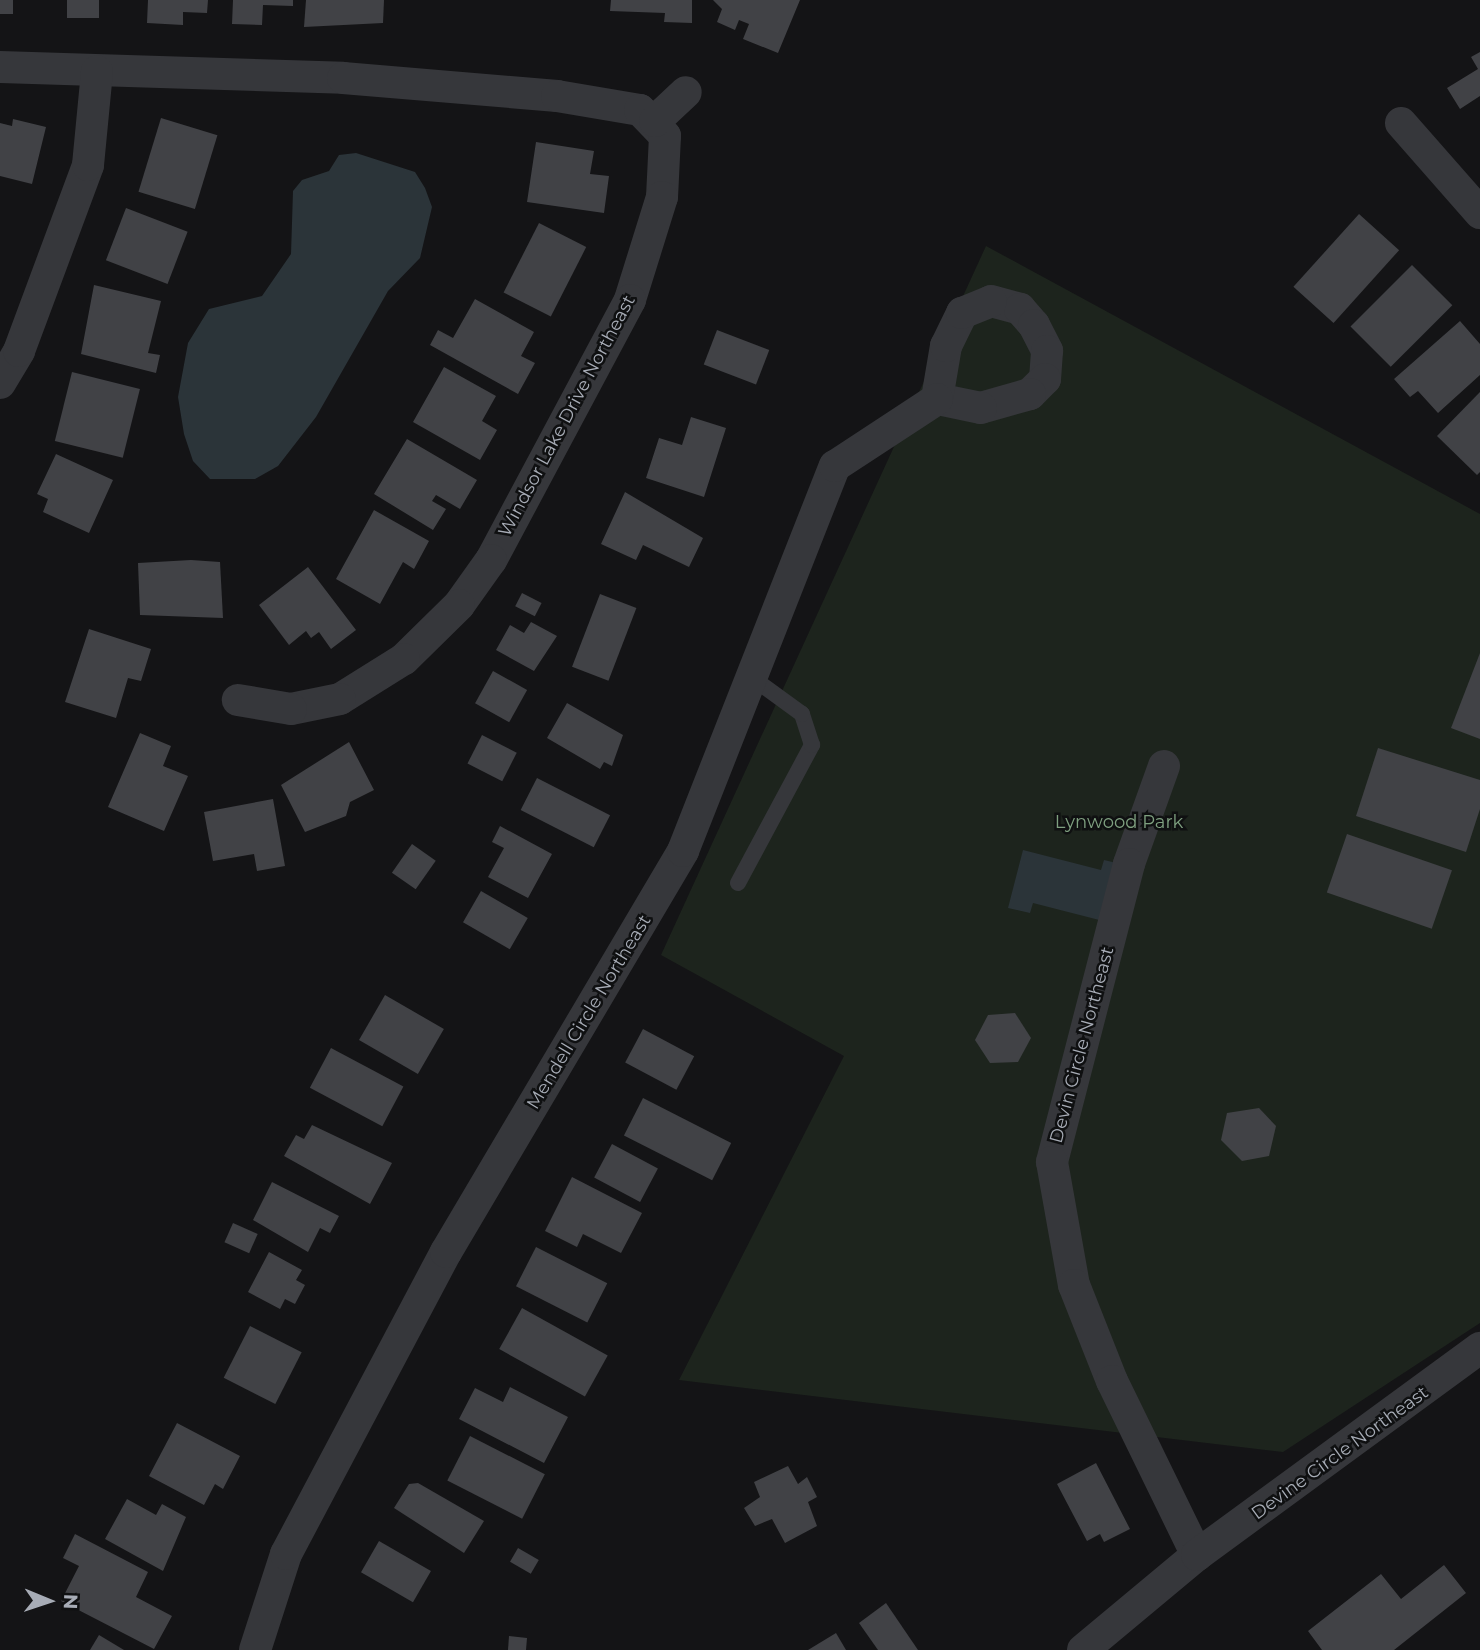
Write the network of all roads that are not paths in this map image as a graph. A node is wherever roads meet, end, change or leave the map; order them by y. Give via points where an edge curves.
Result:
1 (0, 67) edge
2 (97, 71) junction
3 (686, 92) dead end
4 (655, 121) junction
5 (1401, 123) dead end
6 (1480, 213) edge
7 (0, 383) edge
8 (937, 399) dead end
9 (754, 679) junction
10 (238, 700) dead end
11 (1164, 766) dead end
12 (738, 883) dead end
13 (1480, 1348) edge
14 (1197, 1555) junction
15 (255, 1650) edge
16 (1083, 1650) edge

1 - 2 street
2 - 4 street via 459,87 616,104
2 - 7 street via 88,165 19,351
3 - 4 street
4 - 10 street, Windsor Lake Drive Northeast via 665,136 665,163 644,268 613,337 491,560 459,605 404,659 340,699 290,709
5 - 6 street
8 - 9 street, Mendell Circle Northeast via 835,467
9 - 12 lane via 802,714 812,745
9 - 15 street, Mendell Circle Northeast via 683,850 446,1252 286,1554
11 - 14 street, Devin Circle Northeast via 1129,864 1052,1162 1074,1285 1112,1381
13 - 14 street, Devine Circle Northeast
14 - 16 street, Devine Circle Northeast

